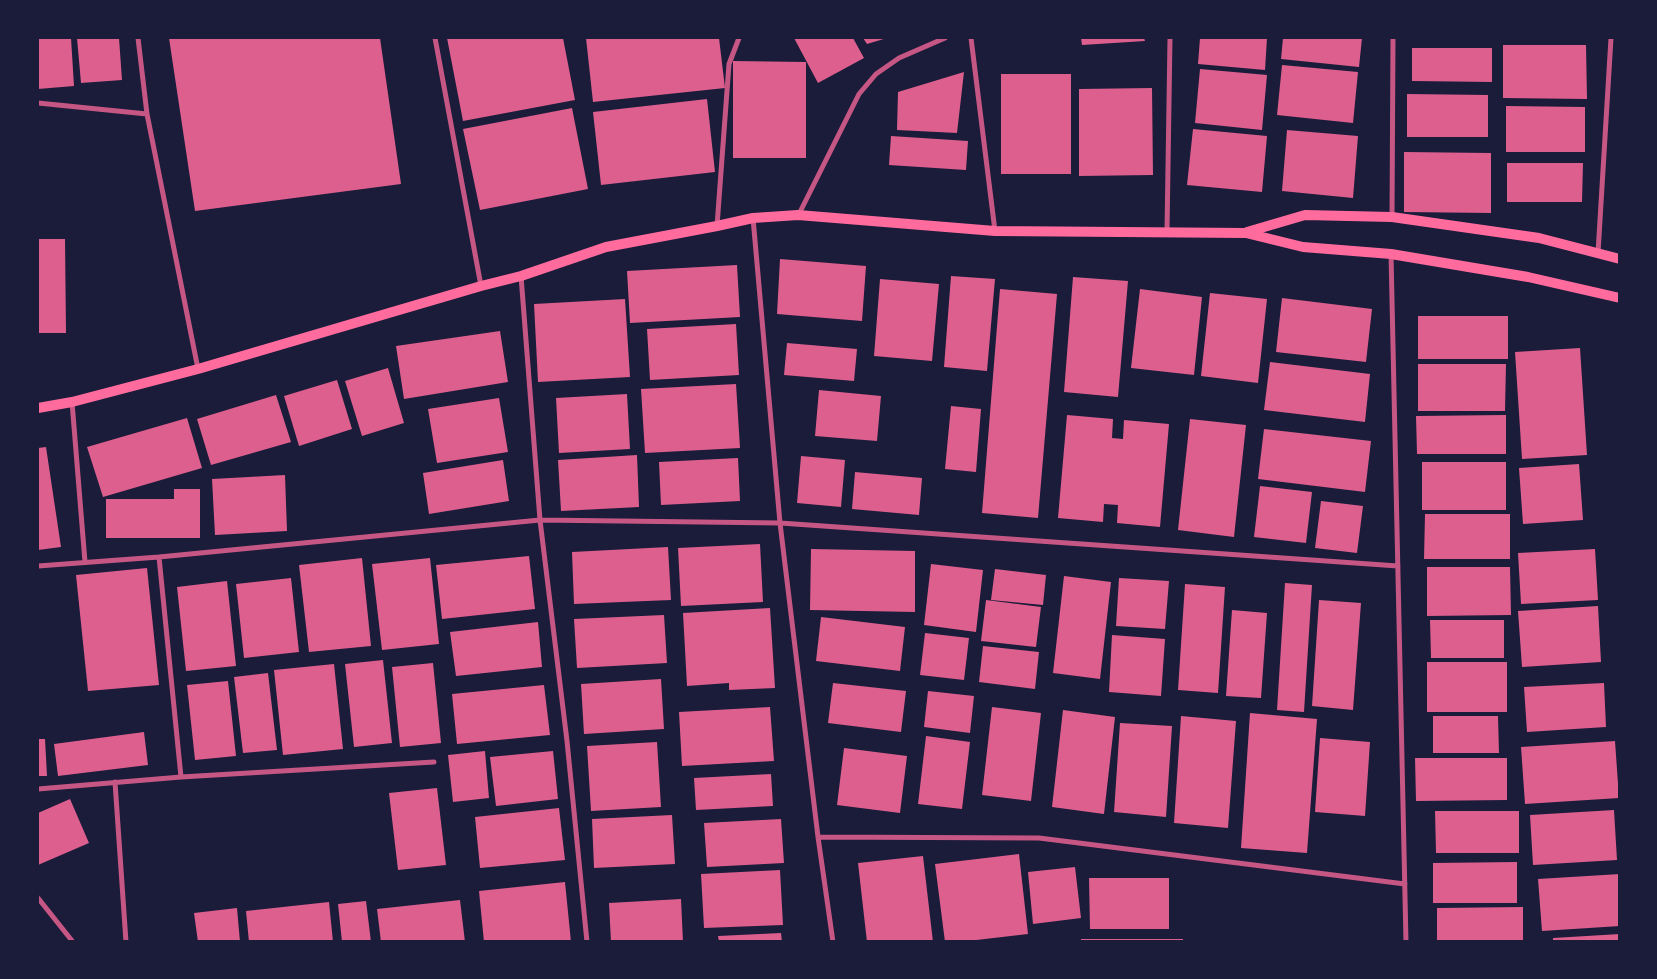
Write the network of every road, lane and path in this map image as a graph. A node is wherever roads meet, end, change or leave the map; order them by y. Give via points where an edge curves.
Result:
1 (138, 38) edge
2 (435, 38) edge
3 (740, 38) edge
4 (945, 38) edge
5 (971, 38) edge
6 (1170, 38) edge
7 (1393, 38) edge
8 (1611, 38) edge
9 (38, 102) edge
10 (147, 114) junction
11 (798, 215) junction
12 (1392, 217) junction
13 (753, 218) junction
14 (717, 226) junction
15 (995, 231) junction
16 (1168, 231) junction
17 (1246, 233) junction
18 (1598, 253) junction
19 (1391, 254) junction
20 (1620, 259) edge
21 (521, 276) junction
22 (481, 286) junction
23 (1620, 298) edge
24 (198, 369) junction
25 (72, 402) junction
26 (38, 408) edge
27 (540, 520) junction
28 (780, 522) junction
29 (159, 557) junction
30 (85, 562) junction
31 (38, 566) edge
32 (1398, 566) junction
33 (434, 762) dead end
34 (181, 777) junction
35 (115, 782) junction
36 (38, 789) edge
37 (818, 837) junction
38 (1405, 884) junction
39 (38, 898) edge
40 (73, 942) edge
41 (126, 942) edge
42 (587, 942) edge
43 (833, 942) edge
44 (1406, 942) edge

1 - 10 street
2 - 22 street
3 - 14 street via 728,64
4 - 11 street via 899,58 876,74 859,94
5 - 15 street
6 - 16 street
7 - 12 street
8 - 18 street
9 - 10 street
10 - 24 street
11 - 13 main road
11 - 15 main road
12 - 17 main road via 1305,216
12 - 18 main road via 1539,238
13 - 14 main road
13 - 28 street
14 - 21 main road via 606,247
15 - 16 main road
16 - 17 main road
17 - 19 main road via 1303,247
18 - 20 main road
19 - 23 main road via 1528,277
19 - 32 street
21 - 22 main road
21 - 27 street
22 - 24 main road
24 - 25 main road
25 - 26 main road
25 - 30 street
27 - 28 street
27 - 29 street
27 - 42 street
28 - 32 street
28 - 37 street
29 - 30 street
29 - 34 street
30 - 31 street
32 - 38 street
33 - 34 street
34 - 35 street
35 - 36 street
35 - 41 street
37 - 38 street via 1039,838
37 - 43 street
38 - 44 street
39 - 40 street

